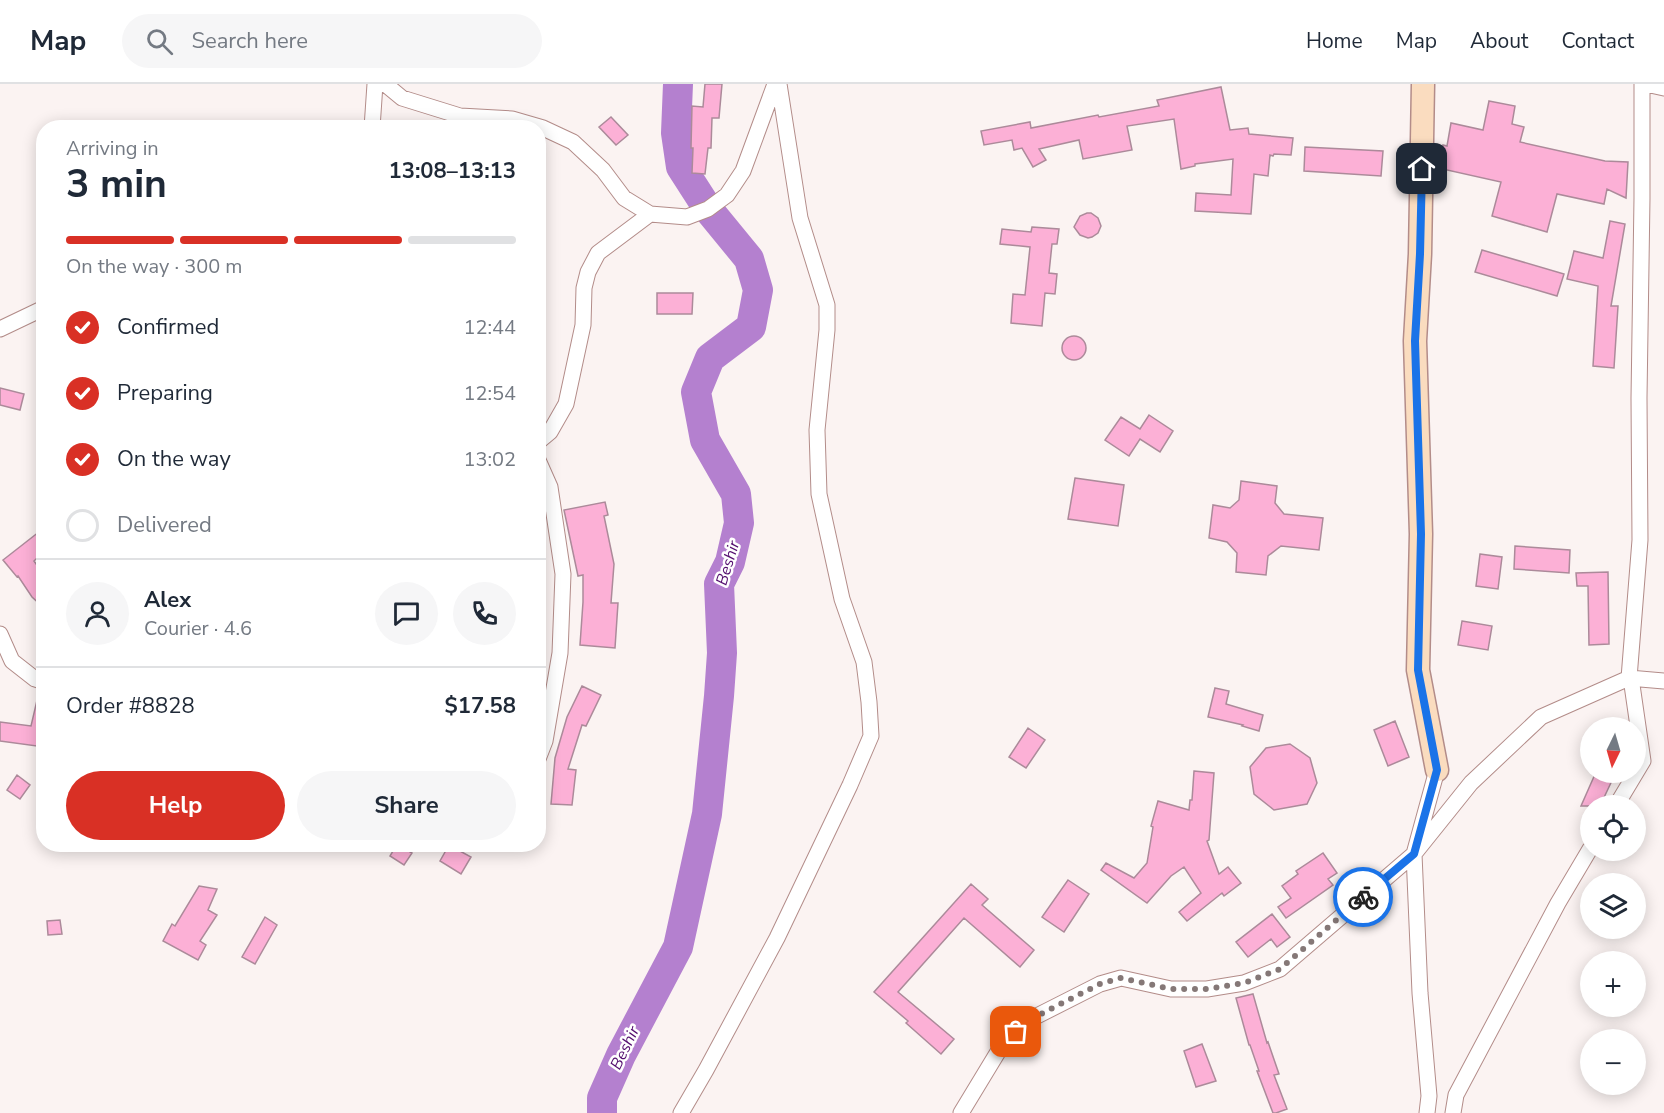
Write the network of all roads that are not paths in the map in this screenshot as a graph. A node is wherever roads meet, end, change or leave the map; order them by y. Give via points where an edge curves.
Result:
1 (375, 84) edge
2 (386, 84) edge
3 (777, 84) edge
4 (1424, 84) edge
5 (1644, 84) edge
6 (1664, 88) edge
7 (373, 120) edge
8 (515, 120) edge
9 (546, 129) edge
10 (650, 214) junction
11 (36, 312) edge
12 (0, 329) edge
13 (546, 435) edge
14 (546, 478) edge
15 (0, 634) edge
16 (1630, 678) junction
17 (36, 679) edge
18 (1664, 681) edge
19 (546, 735) edge
20 (1437, 770) joint
21 (1623, 795) edge
22 (1414, 854) junction
23 (1583, 861) edge
24 (687, 1111) edge
25 (961, 1113) edge
26 (1427, 1113) edge
27 (1453, 1113) edge

1 - 7 street
2 - 8 street via 402,98 460,116
3 - 10 street via 743,171 728,195 687,217
3 - 24 street via 800,219 827,305 817,430 819,494 842,599 864,662 871,736 777,938
4 - 20 main road via 1415,341 1421,534 1418,670
5 - 6 street
5 - 16 street via 1640,540
9 - 10 street via 573,142 603,170 624,198
10 - 13 street via 598,253 588,272 583,325 566,404
11 - 12 street
14 - 19 street via 563,574 560,653
15 - 17 street via 12,661
16 - 18 street
16 - 21 street via 1643,761
16 - 22 street via 1541,717 1471,783
20 - 22 street
22 - 25 street via 1280,969 1244,983 1207,989 1171,989 1121,978 1100,984 1027,1021 1004,1042
22 - 26 street
23 - 27 street via 1456,1095

